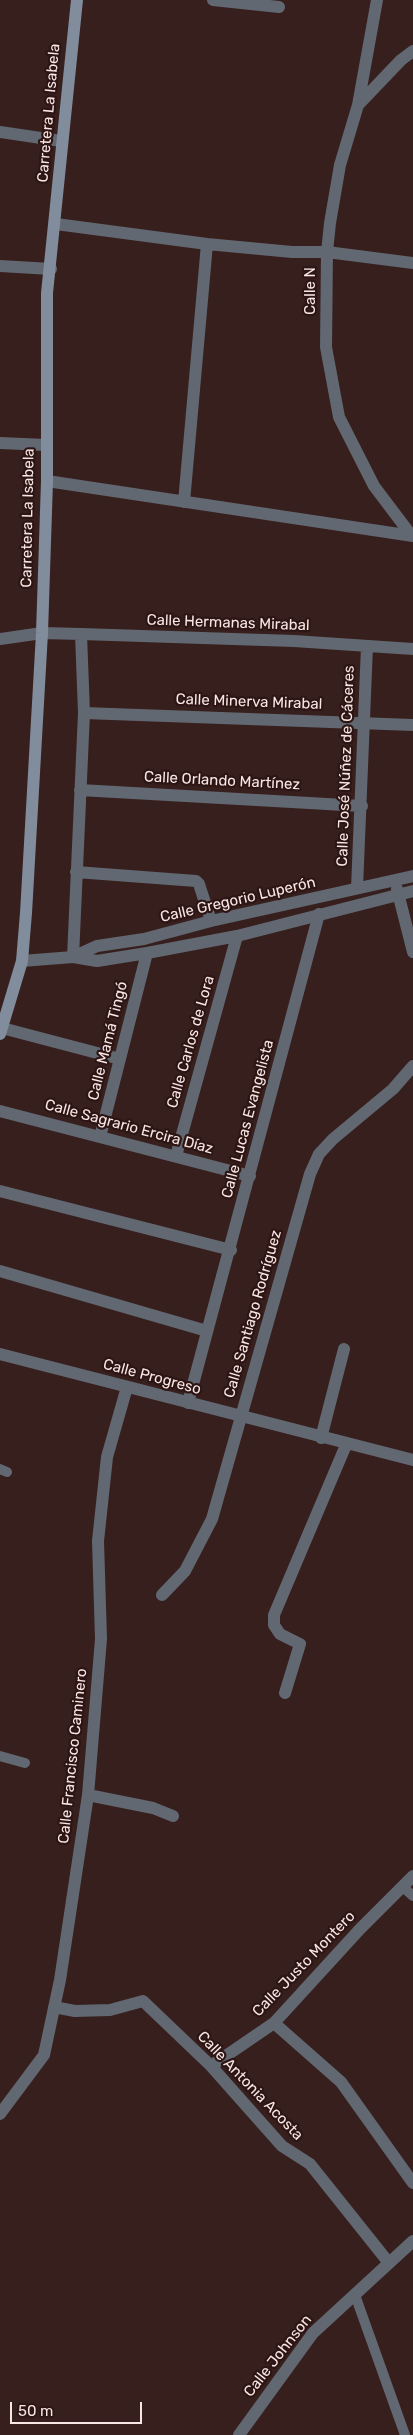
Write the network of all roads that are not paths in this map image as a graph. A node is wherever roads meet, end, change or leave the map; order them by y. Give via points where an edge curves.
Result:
1 (77, 0) edge
2 (213, 0) edge
3 (377, 0) edge
4 (279, 6) dead end
5 (413, 51) edge
6 (358, 105) junction
7 (0, 132) edge
8 (61, 141) junction
9 (56, 224) junction
10 (207, 244) junction
11 (327, 252) junction
12 (413, 263) edge
13 (0, 266) edge
14 (51, 269) junction
15 (0, 443) edge
16 (46, 445) junction
17 (47, 482) junction
18 (184, 502) junction
19 (412, 536) edge
20 (42, 633) junction
21 (82, 634) junction
22 (0, 639) edge
23 (367, 646) junction
24 (413, 649) edge
25 (84, 713) junction
26 (365, 722) junction
27 (413, 725) edge
28 (80, 790) junction
29 (362, 806) junction
30 (76, 872) junction
31 (413, 876) edge
32 (395, 882) junction
33 (358, 888) junction
34 (413, 891) edge
35 (399, 896) junction
36 (319, 914) junction
37 (211, 921) junction
38 (237, 936) junction
39 (413, 952) edge
40 (147, 953) junction
41 (73, 957) junction
42 (22, 961) junction
43 (1, 1031) edge
44 (120, 1059) junction
45 (413, 1066) edge
46 (0, 1111) edge
47 (100, 1137) junction
48 (176, 1156) junction
49 (250, 1176) junction
50 (0, 1191) edge
51 (231, 1250) junction
52 (0, 1271) edge
53 (207, 1331) junction
54 (344, 1349) dead end
55 (0, 1354) edge
56 (127, 1387) junction
57 (188, 1403) junction
58 (241, 1417) junction
59 (321, 1438) junction
60 (346, 1445) junction
61 (413, 1460) edge
62 (162, 1595) dead end
63 (285, 1693) dead end
64 (0, 1756) edge
65 (25, 1763) dead end
66 (88, 1796) junction
67 (173, 1816) dead end
68 (413, 1876) edge
69 (408, 1892) edge
70 (54, 2007) junction
71 (274, 2023) junction
72 (211, 2066) junction
73 (0, 2114) edge
74 (413, 2183) edge
75 (413, 2241) edge
76 (389, 2263) junction
77 (355, 2295) junction
78 (239, 2435) edge
79 (405, 2435) edge

1 - 8 main road, Carretera La Isabela
2 - 4 street
3 - 6 street
5 - 6 street, Calle N
6 - 11 street, Calle N via 340,165
7 - 8 street
8 - 9 main road, Carretera La Isabela
9 - 10 street
9 - 14 main road, Carretera La Isabela
10 - 11 street
10 - 18 street
11 - 12 street
11 - 19 street, Calle N via 326,347 339,417 374,486
13 - 14 street
14 - 16 main road, Carretera La Isabela via 47,293
15 - 16 street
16 - 17 main road, Carretera La Isabela
17 - 18 street
17 - 20 main road, Carretera La Isabela
18 - 19 street
20 - 21 street, Calle Hermanas Mirabal
20 - 22 street, Calle Hermanas Mirabal
20 - 42 main road, Carretera La Isabela
21 - 23 street, Calle Hermanas Mirabal
21 - 25 street
23 - 24 street, Calle Hermanas Mirabal
23 - 26 street, Calle José Núñez de Cáceres
25 - 26 street, Calle Minerva Mirabal
25 - 28 street
26 - 27 street, Calle Minerva Mirabal
26 - 29 street, Calle José Núñez de Cáceres
28 - 29 street, Calle Orlando Martínez
28 - 30 street
29 - 33 street, Calle José Núñez de Cáceres
30 - 37 street via 196,881
30 - 41 street
31 - 32 street, Calle Gregorio Luperón
32 - 33 street, Calle Gregorio Luperón
32 - 35 street
33 - 37 street, Calle Gregorio Luperón
34 - 35 street, Calle Gregorio Luperón
35 - 36 street, Calle Gregorio Luperón
35 - 39 street
36 - 38 street, Calle Gregorio Luperón
36 - 49 street, Calle Lucas Evangelista
37 - 41 street, Calle Gregorio Luperón via 144,939 97,946
38 - 40 street, Calle Gregorio Luperón
38 - 48 street, Calle Carlos de Lora
40 - 41 street, Calle Gregorio Luperón via 97,961
40 - 44 street, Calle Mamá Tingó
41 - 42 street, Calle Gregorio Luperón
42 - 43 main road, Carretera La Isabela
43 - 44 street
44 - 47 street, Calle Mamá Tingó
45 - 58 street, Calle Santiago Rodríguez via 393,1090 319,1154 310,1174
46 - 47 street, Calle Sagrario Ercira Díaz
47 - 48 street, Calle Sagrario Ercira Díaz
48 - 49 street, Calle Sagrario Ercira Díaz
49 - 51 street, Calle Lucas Evangelista
50 - 51 street
51 - 53 street, Calle Lucas Evangelista
52 - 53 street
53 - 57 street, Calle Lucas Evangelista
54 - 59 street
55 - 56 street, Calle Progreso
56 - 57 street, Calle Progreso
56 - 66 street, Calle Francisco Caminero via 107,1457 99,1532 101,1639
57 - 58 street, Calle Progreso
58 - 59 street, Calle Progreso
58 - 62 street, Calle Santiago Rodríguez via 212,1519 185,1571
59 - 60 street, Calle Progreso
60 - 61 street, Calle Progreso
60 - 63 street via 274,1615 274,1625 280,1634 300,1644
64 - 65 lane
66 - 67 street via 153,1808
66 - 70 street, Calle Francisco Caminero
68 - 69 street, Calle Justo Montero
69 - 71 street, Calle Justo Montero via 360,1929
70 - 72 street, Calle Antonia Acosta via 75,2011 110,2010 143,2002
70 - 73 street, Calle Francisco Caminero via 44,2054
71 - 72 street, Calle Justo Montero
71 - 74 street via 341,2082
72 - 76 street, Calle Antonia Acosta via 282,2146 310,2164
75 - 76 street, Calle Johnson
76 - 77 street, Calle Johnson
77 - 78 street, Calle Johnson via 312,2334
77 - 79 lane

